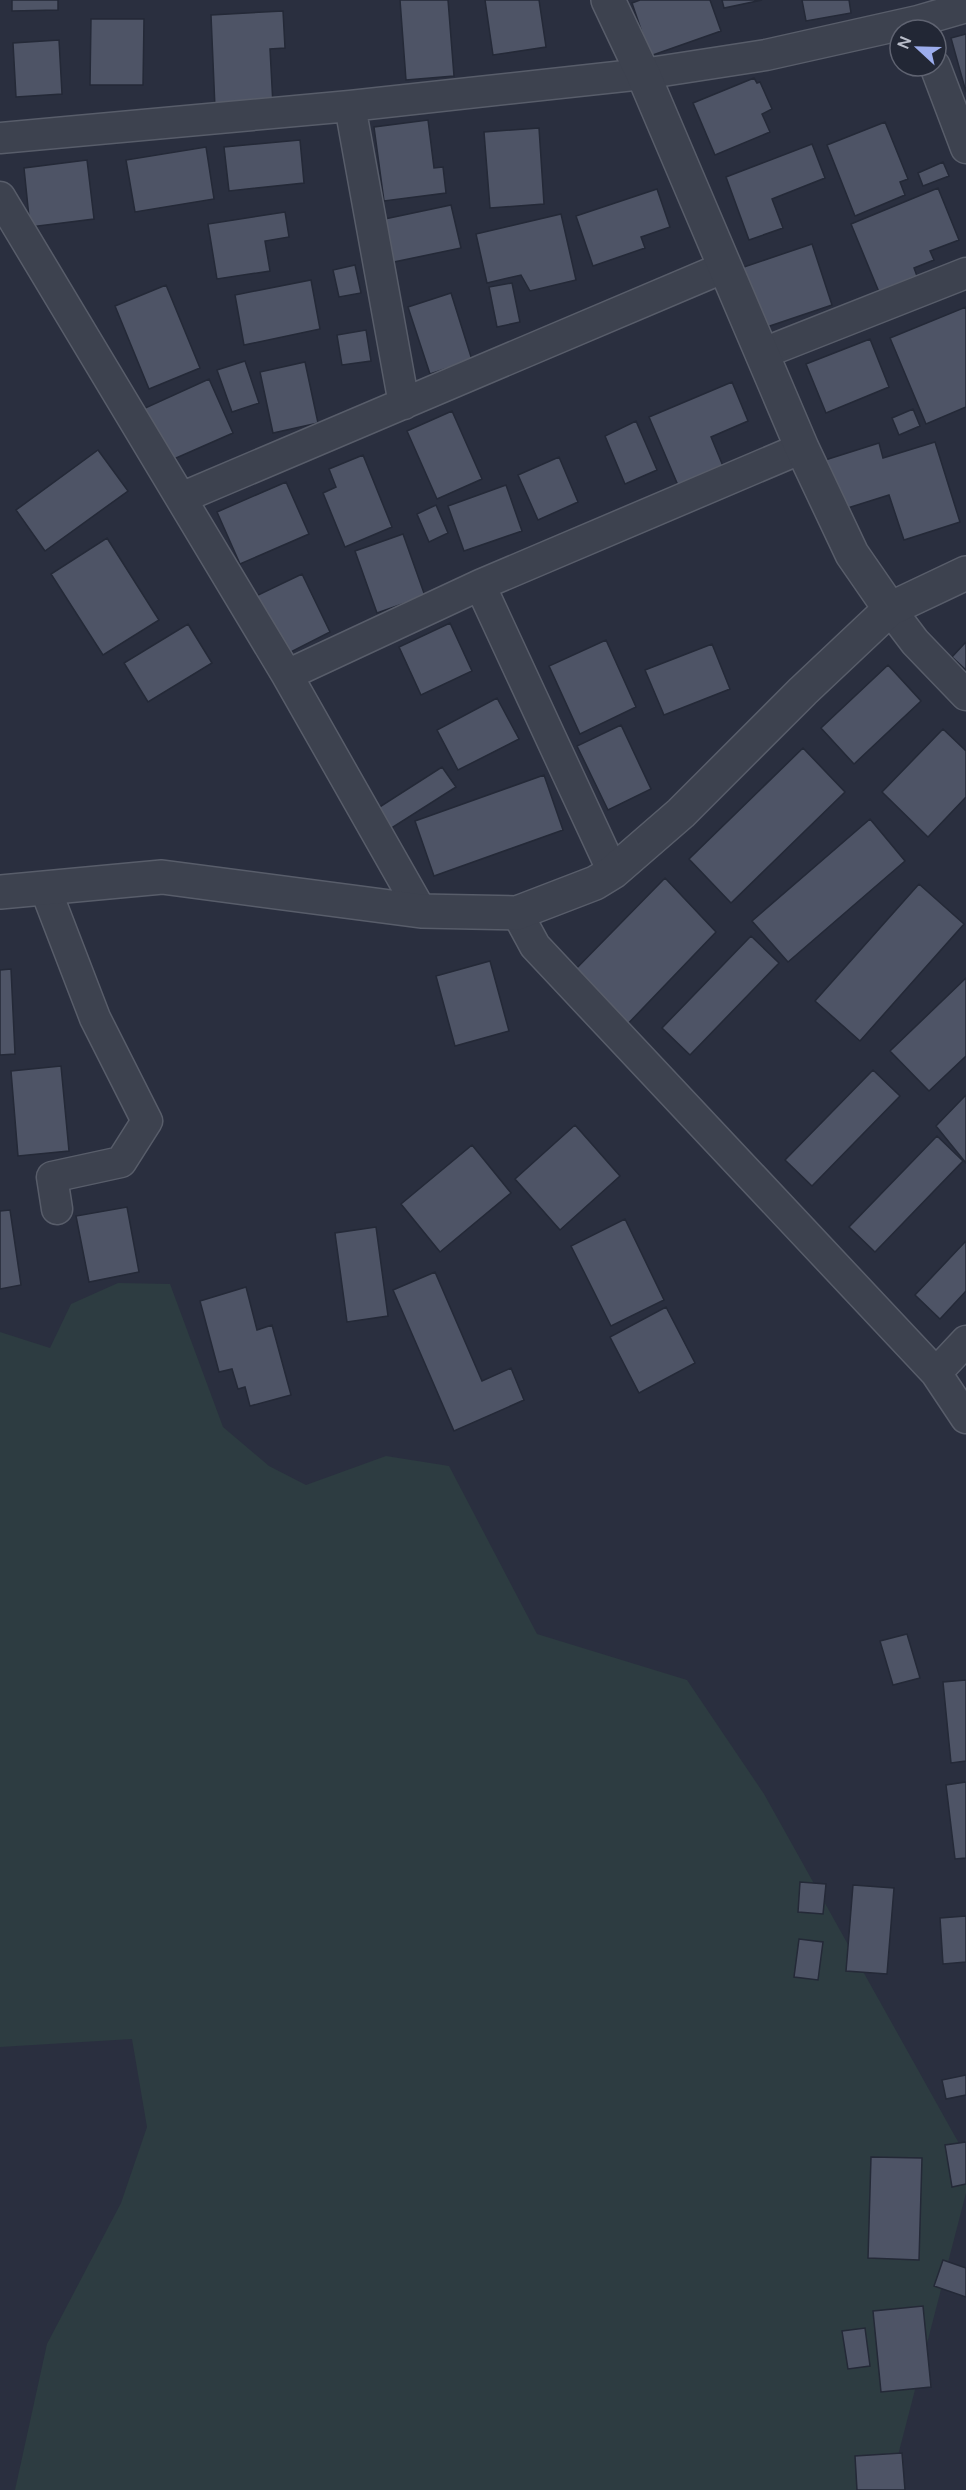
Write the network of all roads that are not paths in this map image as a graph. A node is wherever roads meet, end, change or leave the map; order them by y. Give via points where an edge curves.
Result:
1 (608, 0) edge
2 (966, 7) edge
3 (939, 18) edge
4 (888, 32) edge
5 (643, 74) junction
6 (940, 78) edge
7 (350, 106) junction
8 (0, 138) edge
9 (966, 148) edge
10 (0, 197) edge
11 (725, 267) junction
12 (966, 273) edge
13 (761, 354) junction
14 (404, 404) junction
15 (802, 448) junction
16 (181, 498) junction
17 (966, 573) edge
18 (480, 585) junction
19 (890, 609) junction
20 (287, 675) junction
21 (966, 695) edge
22 (613, 872) junction
23 (45, 888) junction
24 (0, 891) edge
25 (421, 911) junction
26 (517, 913) junction
27 (57, 1209) dead end
28 (966, 1341) edge
29 (936, 1373) junction
30 (966, 1418) edge

1 - 5 street
2 - 3 street
4 - 5 street
5 - 7 street
5 - 11 street
6 - 9 street
7 - 8 street
7 - 14 street
10 - 16 street
11 - 13 street
11 - 14 street
12 - 13 street
13 - 15 street
14 - 16 street
15 - 18 street
15 - 19 street via 852,554
16 - 20 street
17 - 19 street
18 - 20 street
18 - 22 street
19 - 21 street via 915,642
19 - 22 street via 681,813
20 - 25 street
22 - 26 street via 595,883
23 - 24 street
23 - 25 street via 162,878
23 - 27 street via 94,1018 147,1122 121,1162 52,1177
25 - 26 street
26 - 29 street via 535,946
28 - 29 street
29 - 30 street

